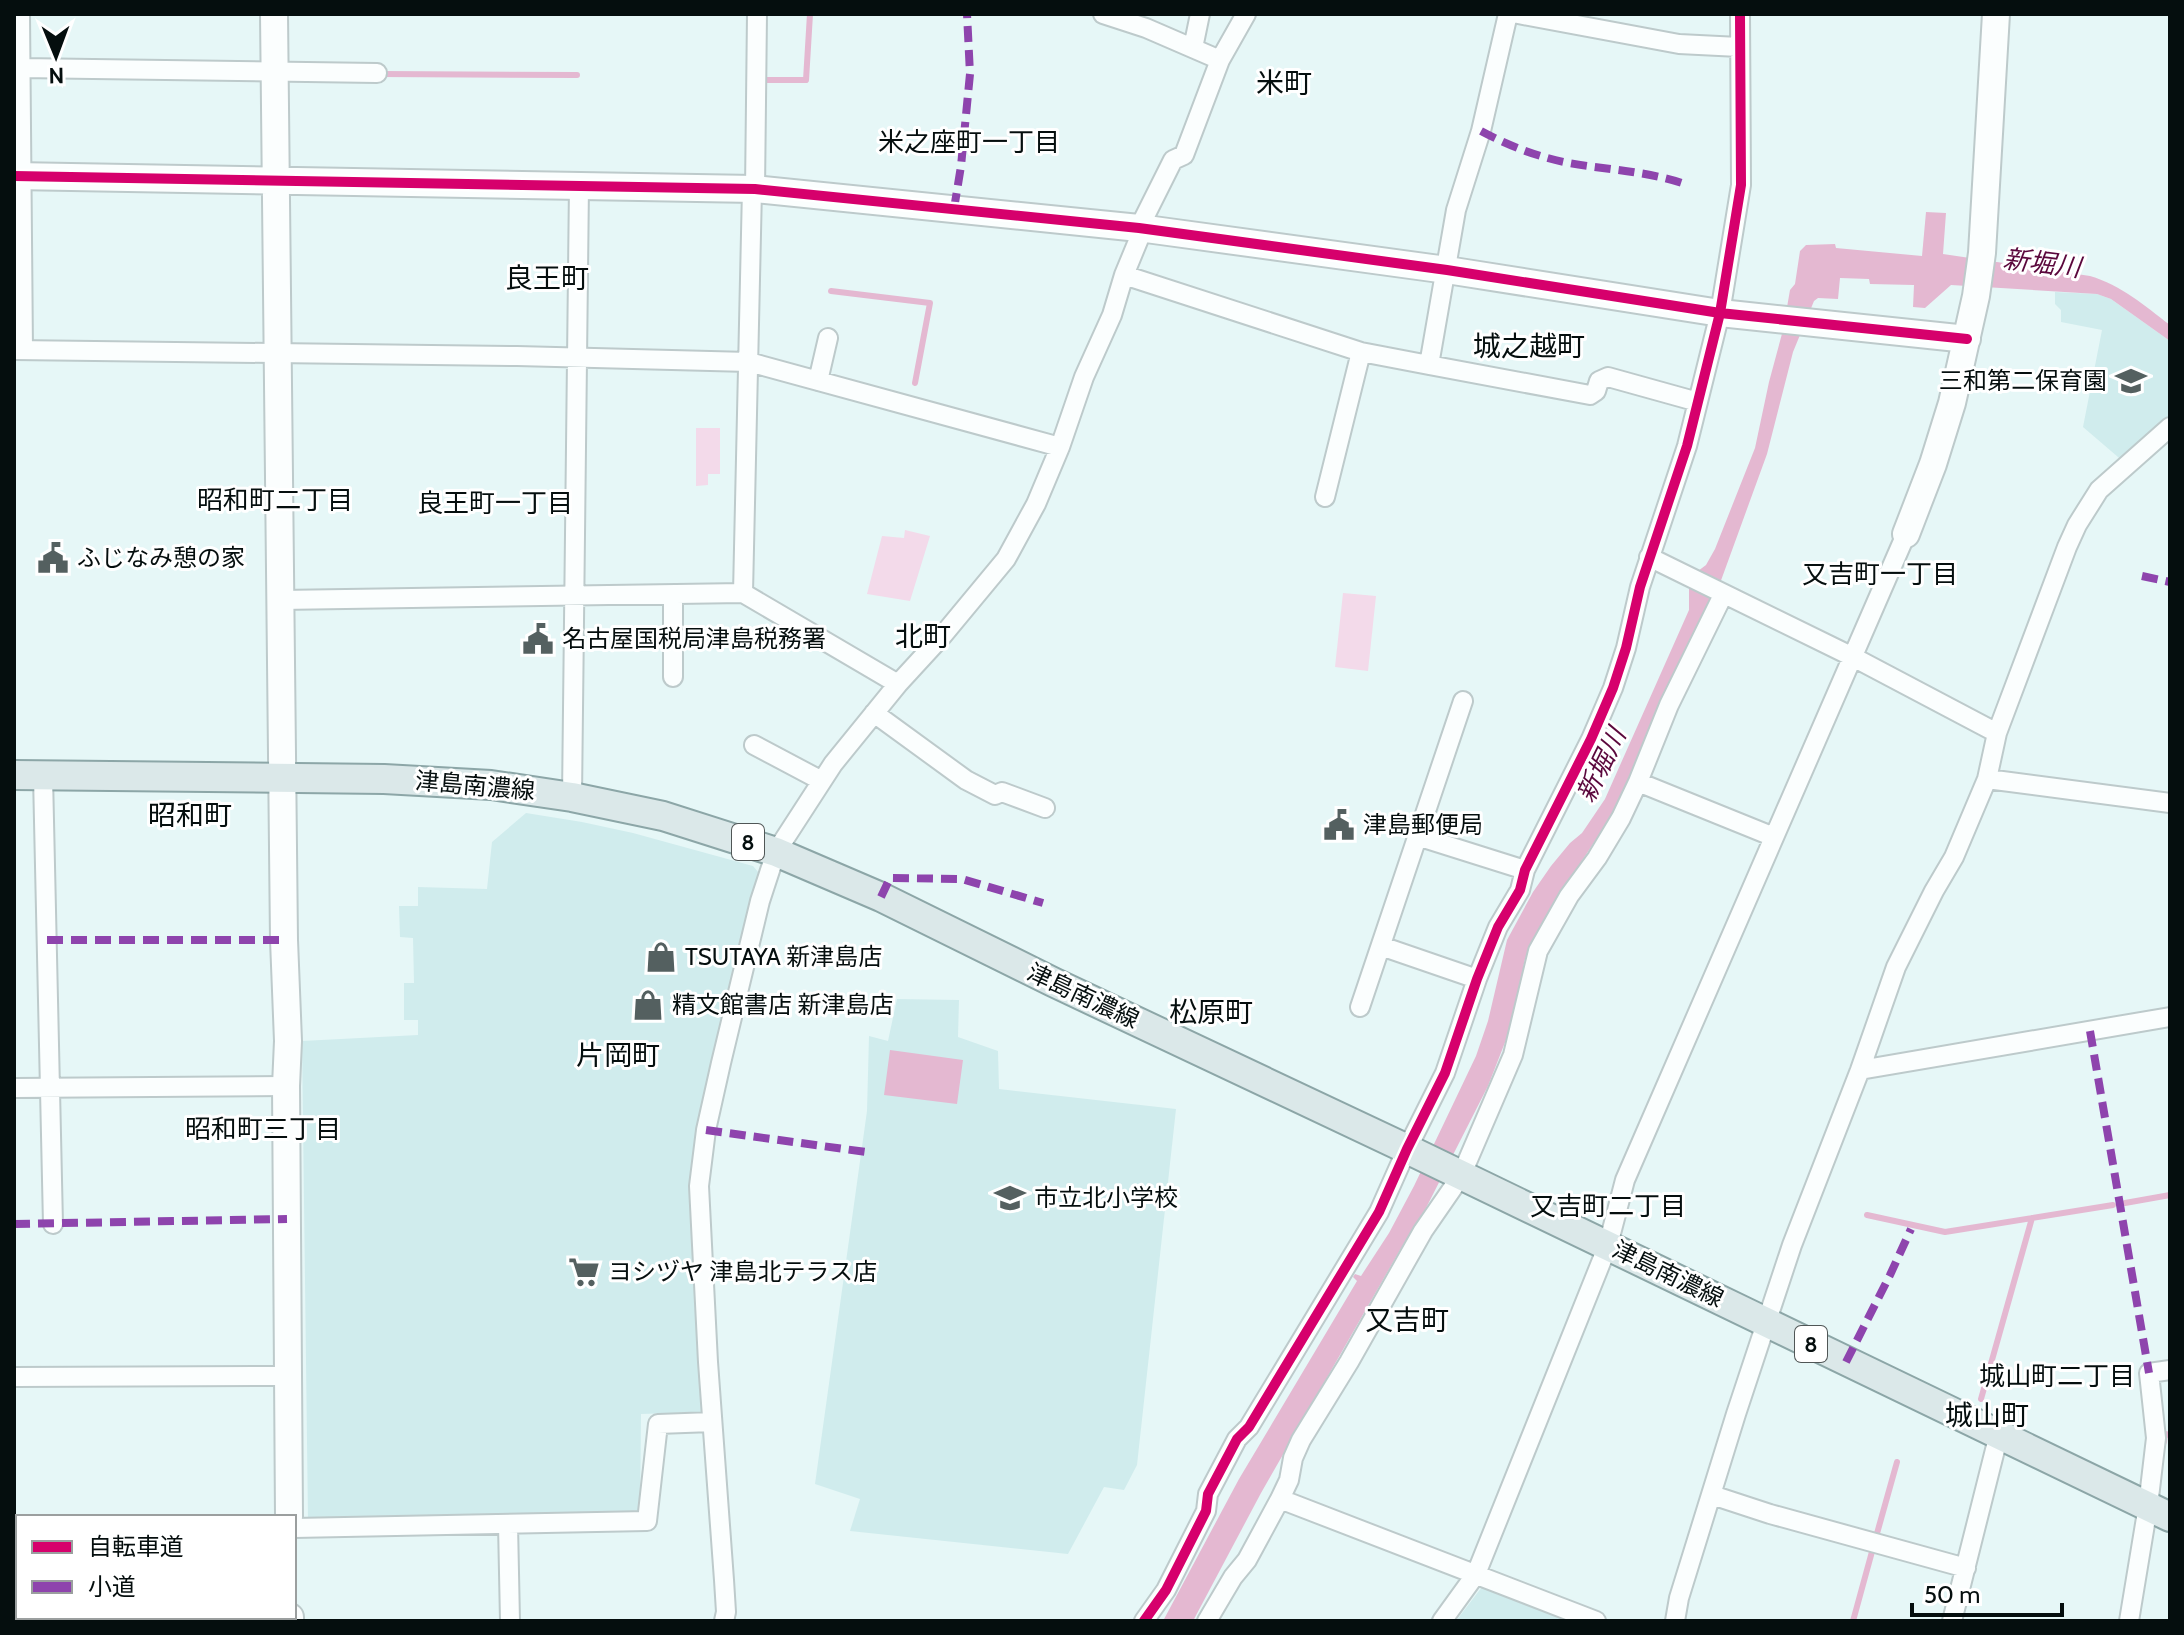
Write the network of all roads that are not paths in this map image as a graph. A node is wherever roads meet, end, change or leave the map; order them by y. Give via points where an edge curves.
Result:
1 (20, 14) edge
2 (274, 14) edge
3 (757, 14) edge
4 (1103, 14) edge
5 (1200, 14) edge
6 (1246, 14) edge
7 (1508, 14) edge
8 (1518, 14) edge
9 (1740, 14) edge
10 (1996, 14) edge
11 (1739, 47) junction
12 (1193, 48) junction
13 (1220, 60) junction
14 (21, 68) junction
15 (274, 71) junction
16 (377, 73) dead end
17 (18, 176) edge
18 (274, 180) junction
19 (579, 185) junction
20 (753, 189) junction
21 (1141, 228) junction
22 (1447, 270) junction
23 (1124, 275) junction
24 (1720, 313) junction
25 (828, 338) dead end
26 (1967, 339) junction
27 (18, 350) edge
28 (1361, 352) junction
29 (277, 354) junction
30 (579, 358) junction
31 (749, 362) junction
32 (1429, 365) junction
33 (818, 381) junction
34 (1698, 402) junction
35 (2170, 427) edge
36 (1060, 447) junction
37 (1325, 497) dead end
38 (1906, 534) joint
39 (1649, 557) junction
40 (743, 593) junction
41 (673, 595) junction
42 (1723, 595) junction
43 (575, 596) junction
44 (280, 600) junction
45 (1853, 657) junction
46 (673, 677) dead end
47 (898, 684) junction
48 (1463, 701) dead end
49 (874, 713) junction
50 (1997, 733) junction
51 (754, 745) dead end
52 (14, 775) edge
53 (43, 776) junction
54 (283, 779) junction
55 (1987, 779) junction
56 (822, 781) junction
57 (1638, 782) junction
58 (572, 797) junction
59 (2170, 803) edge
60 (1045, 808) dead end
61 (1417, 836) junction
62 (1774, 837) junction
63 (776, 852) junction
64 (1525, 870) junction
65 (1381, 946) junction
66 (1477, 979) junction
67 (1360, 1007) dead end
68 (2170, 1017) edge
69 (1860, 1070) junction
70 (286, 1086) junction
71 (51, 1087) junction
72 (14, 1088) edge
73 (1413, 1152) junction
74 (1456, 1173) junction
75 (53, 1224) dead end
76 (1608, 1245) junction
77 (1767, 1322) junction
78 (2170, 1370) edge
79 (288, 1376) junction
80 (14, 1377) edge
81 (712, 1422) junction
82 (1999, 1434) junction
83 (1712, 1495) junction
84 (1280, 1499) junction
85 (2159, 1511) edge
86 (289, 1515) edge
87 (508, 1524) junction
88 (296, 1528) edge
89 (1966, 1568) junction
90 (1476, 1574) junction
91 (510, 1621) edge
92 (724, 1621) edge
93 (1144, 1621) edge
94 (1207, 1621) edge
95 (1442, 1621) edge
96 (1596, 1621) edge
97 (1675, 1621) edge
98 (1952, 1621) edge
99 (2129, 1621) edge

1 - 14 street
2 - 15 street
3 - 20 street
4 - 12 street
5 - 12 street
6 - 13 street
7 - 22 street via 1456,210
8 - 11 street via 1679,44
9 - 11 street
10 - 26 street via 1982,253
11 - 24 street via 1741,185
12 - 13 street
13 - 21 street via 1184,155 1173,160
14 - 15 street
14 - 17 street
15 - 16 street
15 - 18 street
17 - 18 street
17 - 27 street
18 - 19 street
18 - 29 street
19 - 20 street
19 - 30 street
20 - 21 street
20 - 31 street
21 - 22 street
21 - 23 street
22 - 24 street
22 - 32 street
23 - 28 street
23 - 36 street
24 - 26 street
24 - 34 street
25 - 33 street
26 - 38 street via 1933,464
27 - 29 street
28 - 32 street
28 - 37 street
29 - 30 street
29 - 44 street
30 - 31 street
30 - 43 street
31 - 33 street
31 - 40 street
32 - 34 street via 1590,395 1608,377
33 - 36 street
34 - 39 street
35 - 50 street via 2099,490 2077,525
36 - 47 street via 1006,559
38 - 45 street
39 - 42 street
39 - 64 street via 1613,688
40 - 41 street
40 - 47 street
41 - 43 street
41 - 46 street
42 - 45 street
42 - 57 street
43 - 44 street
43 - 58 street
44 - 54 street
45 - 50 street
45 - 62 street
47 - 49 street
48 - 61 street
49 - 56 street
49 - 60 street via 966,780 995,795 1002,792
50 - 55 street
51 - 56 street
52 - 53 main road, 津島南濃線 / 8
53 - 54 main road, 津島南濃線 / 8
53 - 71 street
54 - 58 main road, 津島南濃線 / 8 via 491,785
54 - 70 street
55 - 59 street
55 - 69 street via 1954,857 1896,967
56 - 63 street
57 - 62 street
57 - 74 street via 1538,951 1513,1055
58 - 63 main road, 津島南濃線 / 8 via 663,816
61 - 64 street
61 - 65 street
62 - 76 street via 1625,1180
63 - 73 main road, 津島南濃線 / 8 via 881,897
63 - 81 street via 721,1063 699,1186
64 - 66 street
65 - 66 street
65 - 67 street
66 - 73 street
68 - 69 street
69 - 77 street
70 - 71 street
70 - 79 street
71 - 72 street
71 - 75 street
73 - 74 main road, 津島南濃線 / 8
73 - 93 street via 1237,1439 1173,1577
74 - 76 main road, 津島南濃線 / 8
74 - 84 street via 1301,1440
76 - 77 main road, 津島南濃線 / 8
76 - 90 street
77 - 82 main road, 津島南濃線 / 8
77 - 83 street
78 - 85 street via 2149,1373
79 - 80 street
79 - 86 street
81 - 87 street via 658,1424 647,1521
81 - 92 street
82 - 85 main road, 津島南濃線 / 8
82 - 89 street
83 - 89 street
83 - 97 street
84 - 90 street
84 - 94 street
85 - 99 street
87 - 88 street
87 - 91 street
89 - 98 street
90 - 95 street
90 - 96 street

